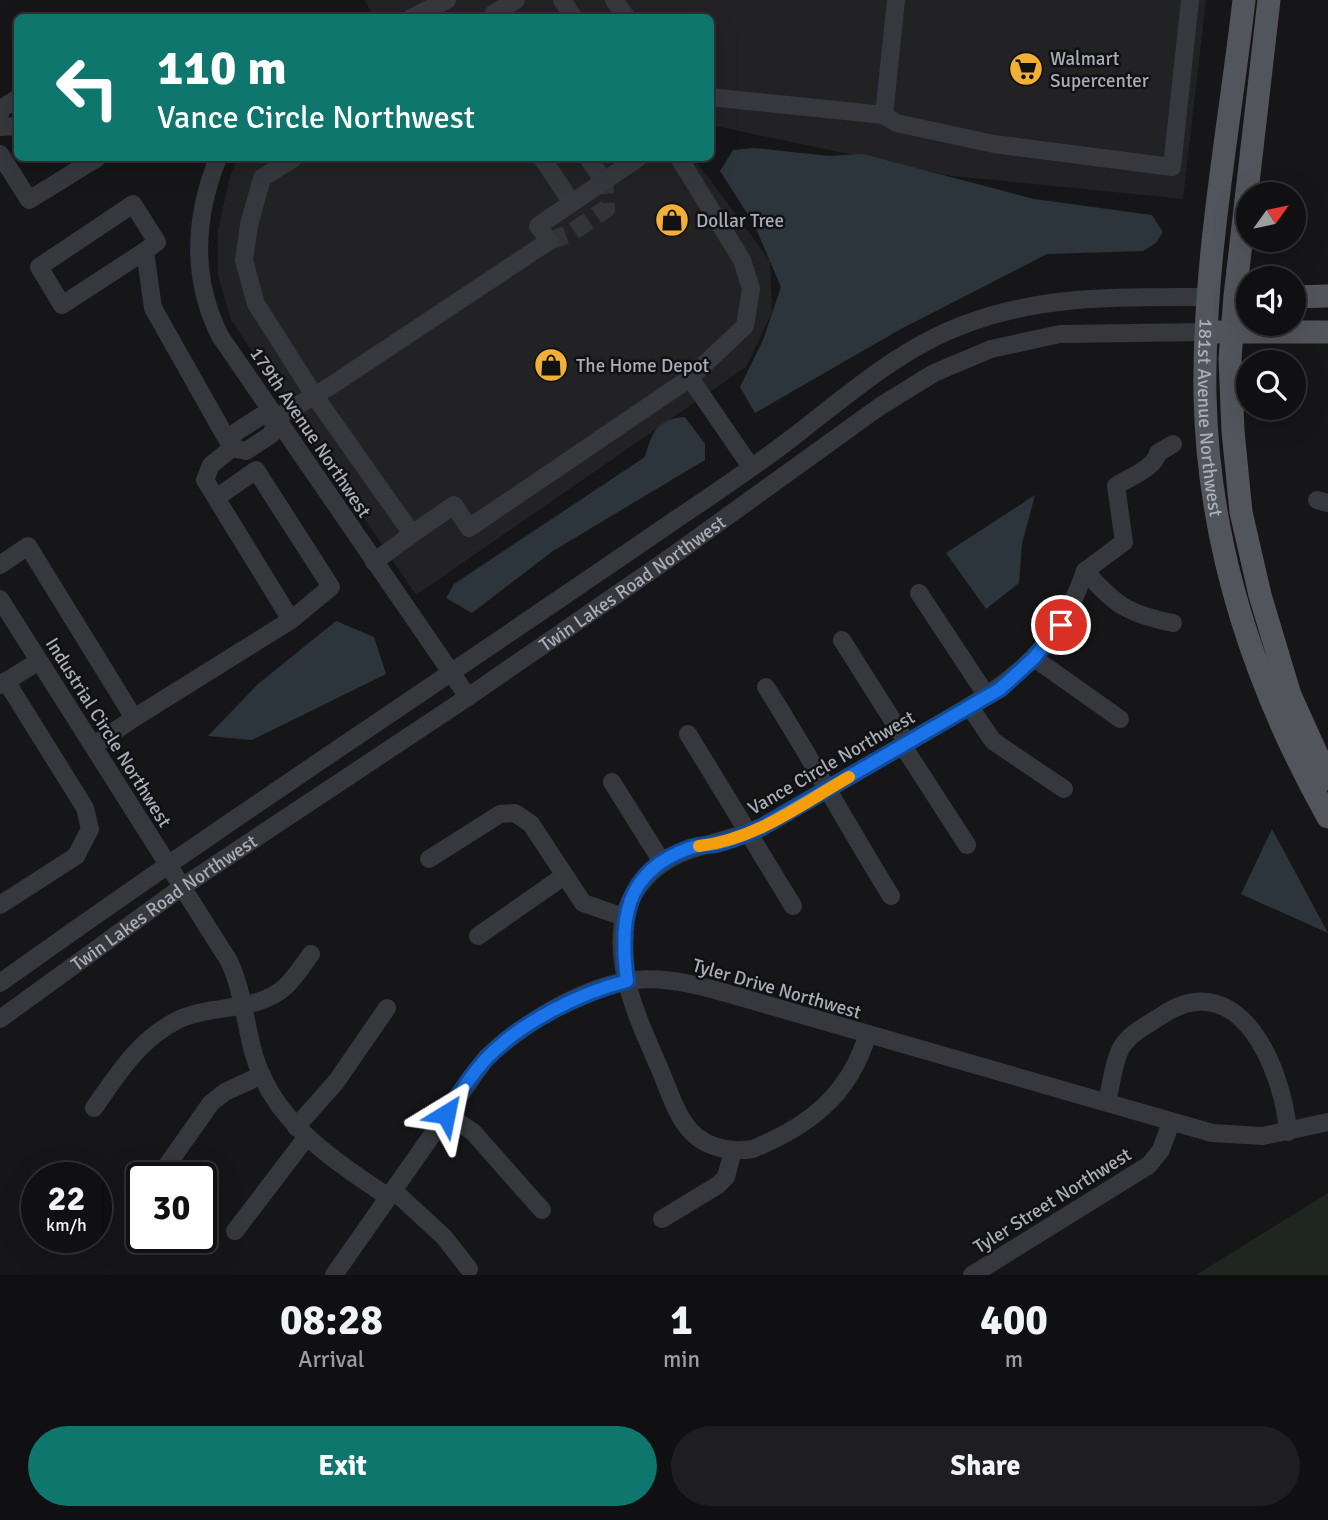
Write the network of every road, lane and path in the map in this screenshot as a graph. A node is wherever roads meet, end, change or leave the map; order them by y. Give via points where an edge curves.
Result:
1 (516, 0) edge
2 (896, 0) edge
3 (1190, 0) edge
4 (1244, 0) edge
5 (1269, 0) edge
6 (438, 6) edge
7 (420, 14) edge
8 (494, 14) edge
9 (714, 97) edge
10 (14, 101) edge
11 (0, 114) edge
12 (884, 115) junction
13 (0, 154) edge
14 (92, 161) edge
15 (216, 161) edge
16 (289, 161) edge
17 (544, 161) edge
18 (590, 161) edge
19 (632, 161) edge
20 (681, 161) edge
21 (604, 181) junction
22 (572, 202) junction
23 (145, 251) junction
24 (1244, 266) edge
25 (1236, 296) edge
26 (1328, 296) edge
27 (1209, 297) junction
28 (1306, 297) edge
29 (1236, 316) edge
30 (1206, 332) junction
31 (1232, 332) junction
32 (1328, 332) edge
33 (690, 378) junction
34 (314, 395) junction
35 (276, 418) junction
36 (1173, 444) dead end
37 (232, 448) junction
38 (751, 467) junction
39 (216, 498) junction
40 (412, 534) junction
41 (374, 562) junction
42 (0, 565) edge
43 (1085, 571) junction
44 (919, 593) dead end
45 (0, 599) edge
46 (291, 620) junction
47 (1172, 623) dead end
48 (842, 640) dead end
49 (1034, 658) junction
50 (39, 661) junction
51 (453, 673) junction
52 (3, 683) edge
53 (766, 687) dead end
54 (987, 696) junction
55 (468, 697) junction
56 (970, 707) junction
57 (134, 718) junction
58 (1120, 719) dead end
59 (688, 734) dead end
60 (905, 744) junction
61 (93, 746) junction
62 (1328, 779) edge
63 (612, 782) dead end
64 (828, 789) junction
65 (1064, 789) dead end
66 (1328, 817) edge
67 (749, 833) junction
68 (967, 845) dead end
69 (429, 859) dead end
70 (662, 862) junction
71 (167, 863) junction
72 (564, 876) junction
73 (181, 887) junction
74 (891, 896) dead end
75 (0, 905) edge
76 (793, 906) dead end
77 (624, 917) junction
78 (478, 936) dead end
79 (311, 954) dead end
80 (627, 981) junction
81 (0, 983) edge
82 (243, 1004) junction
83 (387, 1008) dead end
84 (0, 1019) edge
85 (867, 1035) junction
86 (262, 1076) junction
87 (1107, 1102) junction
88 (94, 1108) dead end
89 (446, 1114) junction
90 (1171, 1122) junction
91 (1328, 1122) edge
92 (301, 1132) junction
93 (1288, 1132) junction
94 (733, 1151) junction
95 (169, 1162) edge
96 (391, 1193) junction
97 (541, 1210) dead end
98 (662, 1219) dead end
99 (235, 1231) dead end
100 (469, 1269) dead end
101 (334, 1275) edge
102 (972, 1275) edge

1 - 8 street
2 - 12 street
3 - 12 street via 1172,167 994,144 896,123
4 - 27 main road, 181st Avenue Northwest
5 - 24 main road, 181st Avenue Northwest
6 - 7 street
9 - 12 street
10 - 11 street
13 - 14 street via 29,200
15 - 35 street, 179th Avenue Northwest via 200,223 197,258 203,296 220,336
16 - 34 street via 262,178 244,260 256,304
17 - 22 street
18 - 21 street
19 - 21 street
20 - 33 street via 743,260 751,289 745,326
21 - 22 street
22 - 34 street via 538,226 550,241
23 - 23 street via 157,242 133,204 39,267 62,305
23 - 37 street via 153,308
25 - 27 main road, Twin Lakes Road Northwest
26 - 28 main road
27 - 30 main road, 181st Avenue Northwest
27 - 38 street, Twin Lakes Road Northwest via 1049,301 959,326 874,375
29 - 31 main road, 181st Avenue Northwest
30 - 31 main road, Twin Lakes Road Northwest
30 - 55 street, Twin Lakes Road Northwest via 1060,334 991,349 934,373
30 - 66 main road, 181st Avenue Northwest via 1210,475 1232,589 1274,711
31 - 32 main road, Twin Lakes Road Northwest
31 - 62 main road, 181st Avenue Northwest via 1235,458 1251,558 1290,695
33 - 38 street
33 - 40 street via 469,528 454,505
34 - 35 street
34 - 40 street
35 - 37 street via 272,434 246,451
35 - 41 street, 179th Avenue Northwest
36 - 43 street via 1158,453 1148,467 1116,486 1124,542
37 - 39 street via 211,466 205,480
38 - 51 street, Twin Lakes Road Northwest
39 - 46 street
39 - 46 street via 256,470 331,587
40 - 41 street
41 - 51 street, 179th Avenue Northwest
42 - 57 street via 28,546
43 - 47 street via 1130,613
43 - 49 street, Vance Circle Northwest via 1068,614
44 - 54 street
45 - 50 street, Industrial Circle Northwest
46 - 57 street
48 - 60 street
49 - 54 street, Vance Circle Northwest
49 - 58 street
50 - 52 street
50 - 61 street, Industrial Circle Northwest
51 - 55 street, 179th Avenue Northwest
51 - 71 street, Twin Lakes Road Northwest
52 - 75 street via 85,808 90,829 76,856
53 - 64 street
54 - 56 street, Vance Circle Northwest
55 - 73 street, Twin Lakes Road Northwest
56 - 60 street, Vance Circle Northwest
56 - 65 street via 993,741
57 - 61 street
59 - 67 street
60 - 64 street, Vance Circle Northwest
60 - 68 street
61 - 71 street, Industrial Circle Northwest
63 - 70 street
64 - 67 street, Vance Circle Northwest
64 - 74 street
67 - 70 street, Vance Circle Northwest via 689,849
67 - 76 street
69 - 72 street via 510,812 531,824
70 - 77 street, Vance Circle Northwest via 635,891
71 - 73 street, Industrial Circle Northwest
71 - 81 street, Twin Lakes Road Northwest
72 - 77 street via 589,907
72 - 78 street
73 - 82 street, Industrial Circle Northwest via 229,961
73 - 84 street, Twin Lakes Road Northwest
77 - 80 street, Vance Circle Northwest
79 - 82 street via 284,989
80 - 85 street, Tyler Drive Northwest via 685,983
80 - 89 street, Tyler Drive Northwest via 582,995 503,1043 480,1066
80 - 94 street, Vance Circle Northwest via 634,1007 688,1127 710,1144
82 - 86 street, Industrial Circle Northwest
82 - 88 street via 193,1014 157,1033 133,1053
83 - 92 street
85 - 87 street, Tyler Drive Northwest
85 - 94 street via 853,1072 828,1106 767,1143
86 - 92 street, Industrial Circle Northwest
86 - 95 street via 225,1091 211,1103
87 - 90 street, Tyler Drive Northwest
87 - 93 street via 1127,1040 1176,1006 1204,1000 1236,1013 1254,1034 1275,1072
89 - 96 street, Tyler Drive Northwest
89 - 97 street via 472,1132
90 - 93 street, Tyler Drive Northwest via 1237,1135
90 - 102 street, Tyler Street Northwest via 1161,1150 1149,1165
91 - 93 street, Tyler Drive Northwest
92 - 96 street, Industrial Circle Northwest
92 - 99 street
94 - 98 street via 726,1177
96 - 100 street, Industrial Circle Northwest via 444,1237
96 - 101 street, Tyler Drive Northwest

